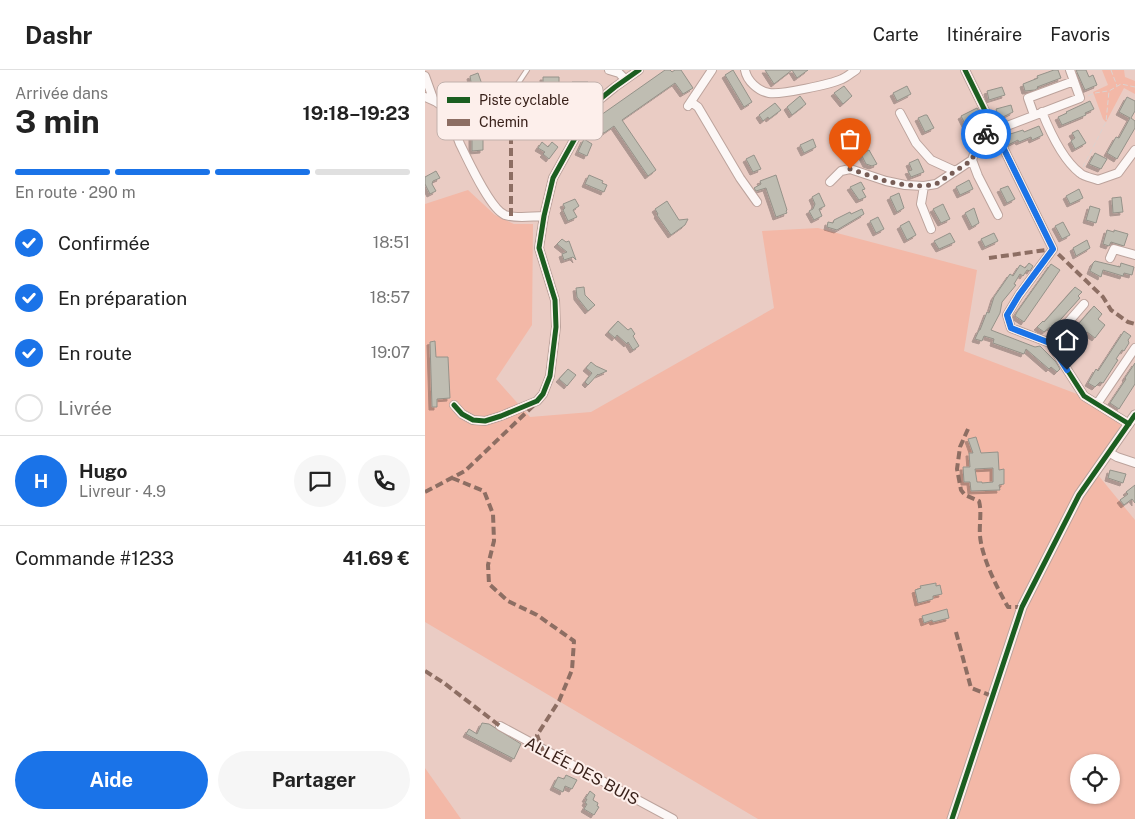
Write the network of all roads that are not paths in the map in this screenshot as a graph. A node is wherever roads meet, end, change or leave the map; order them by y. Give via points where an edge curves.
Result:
1 (527, 70) edge
2 (609, 70) edge
3 (639, 70) edge
4 (712, 70) edge
5 (745, 70) edge
6 (856, 70) edge
7 (965, 70) edge
8 (1070, 70) edge
9 (425, 76) edge
10 (625, 79) junction
11 (1074, 80) junction
12 (519, 82) edge
13 (425, 97) edge
14 (603, 97) edge
15 (434, 101) junction
16 (437, 103) edge
17 (900, 113) dead end
18 (1038, 114) junction
19 (995, 131) junction
20 (459, 140) edge
21 (572, 140) edge
22 (1135, 150) edge
23 (972, 160) junction
24 (955, 171) junction
25 (829, 182) dead end
26 (924, 186) junction
27 (757, 202) dead end
28 (998, 215) dead end
29 (544, 216) junction
30 (931, 229) dead end
31 (1135, 255) edge
32 (1111, 258) dead end
33 (1084, 304) dead end
34 (1050, 343) junction
35 (1135, 348) edge
36 (1097, 404) junction
37 (454, 406) dead end
38 (1135, 415) edge
39 (1129, 424) junction
40 (1110, 453) junction
41 (1135, 463) edge
42 (500, 726) dead end
43 (661, 817) edge
44 (673, 819) edge
45 (952, 819) edge

1 - 12 lane
2 - 10 street
3 - 10 street
4 - 27 street via 690,104 698,107
5 - 6 street via 750,81 760,90 775,93 843,78
7 - 19 street
8 - 11 street
9 - 15 street
10 - 14 street
11 - 18 street via 1080,98
11 - 18 street via 1028,98
13 - 15 street
15 - 16 street
17 - 24 street via 916,143 931,160
18 - 19 street
18 - 22 street via 1080,174 1098,180 1118,173
19 - 23 street via 986,134 977,145
19 - 34 street via 1053,249 1007,315 1011,328
20 - 29 street via 484,191 497,209 511,216
21 - 29 street via 553,178
23 - 24 street
23 - 28 street
24 - 26 street via 936,184
25 - 26 street via 841,171 850,169 886,181
26 - 30 street via 921,204
29 - 37 street via 539,248 555,300 556,327 550,376 543,394 537,400 485,421 473,420
31 - 32 street via 1114,248
33 - 34 street
34 - 36 street via 1084,396
35 - 36 street
36 - 39 street
38 - 39 street
39 - 40 street
40 - 41 street
40 - 45 street via 1079,496 1021,607
42 - 43 street, ALLÉE DES BUIS
43 - 44 street, ALLÉE DES BUIS

